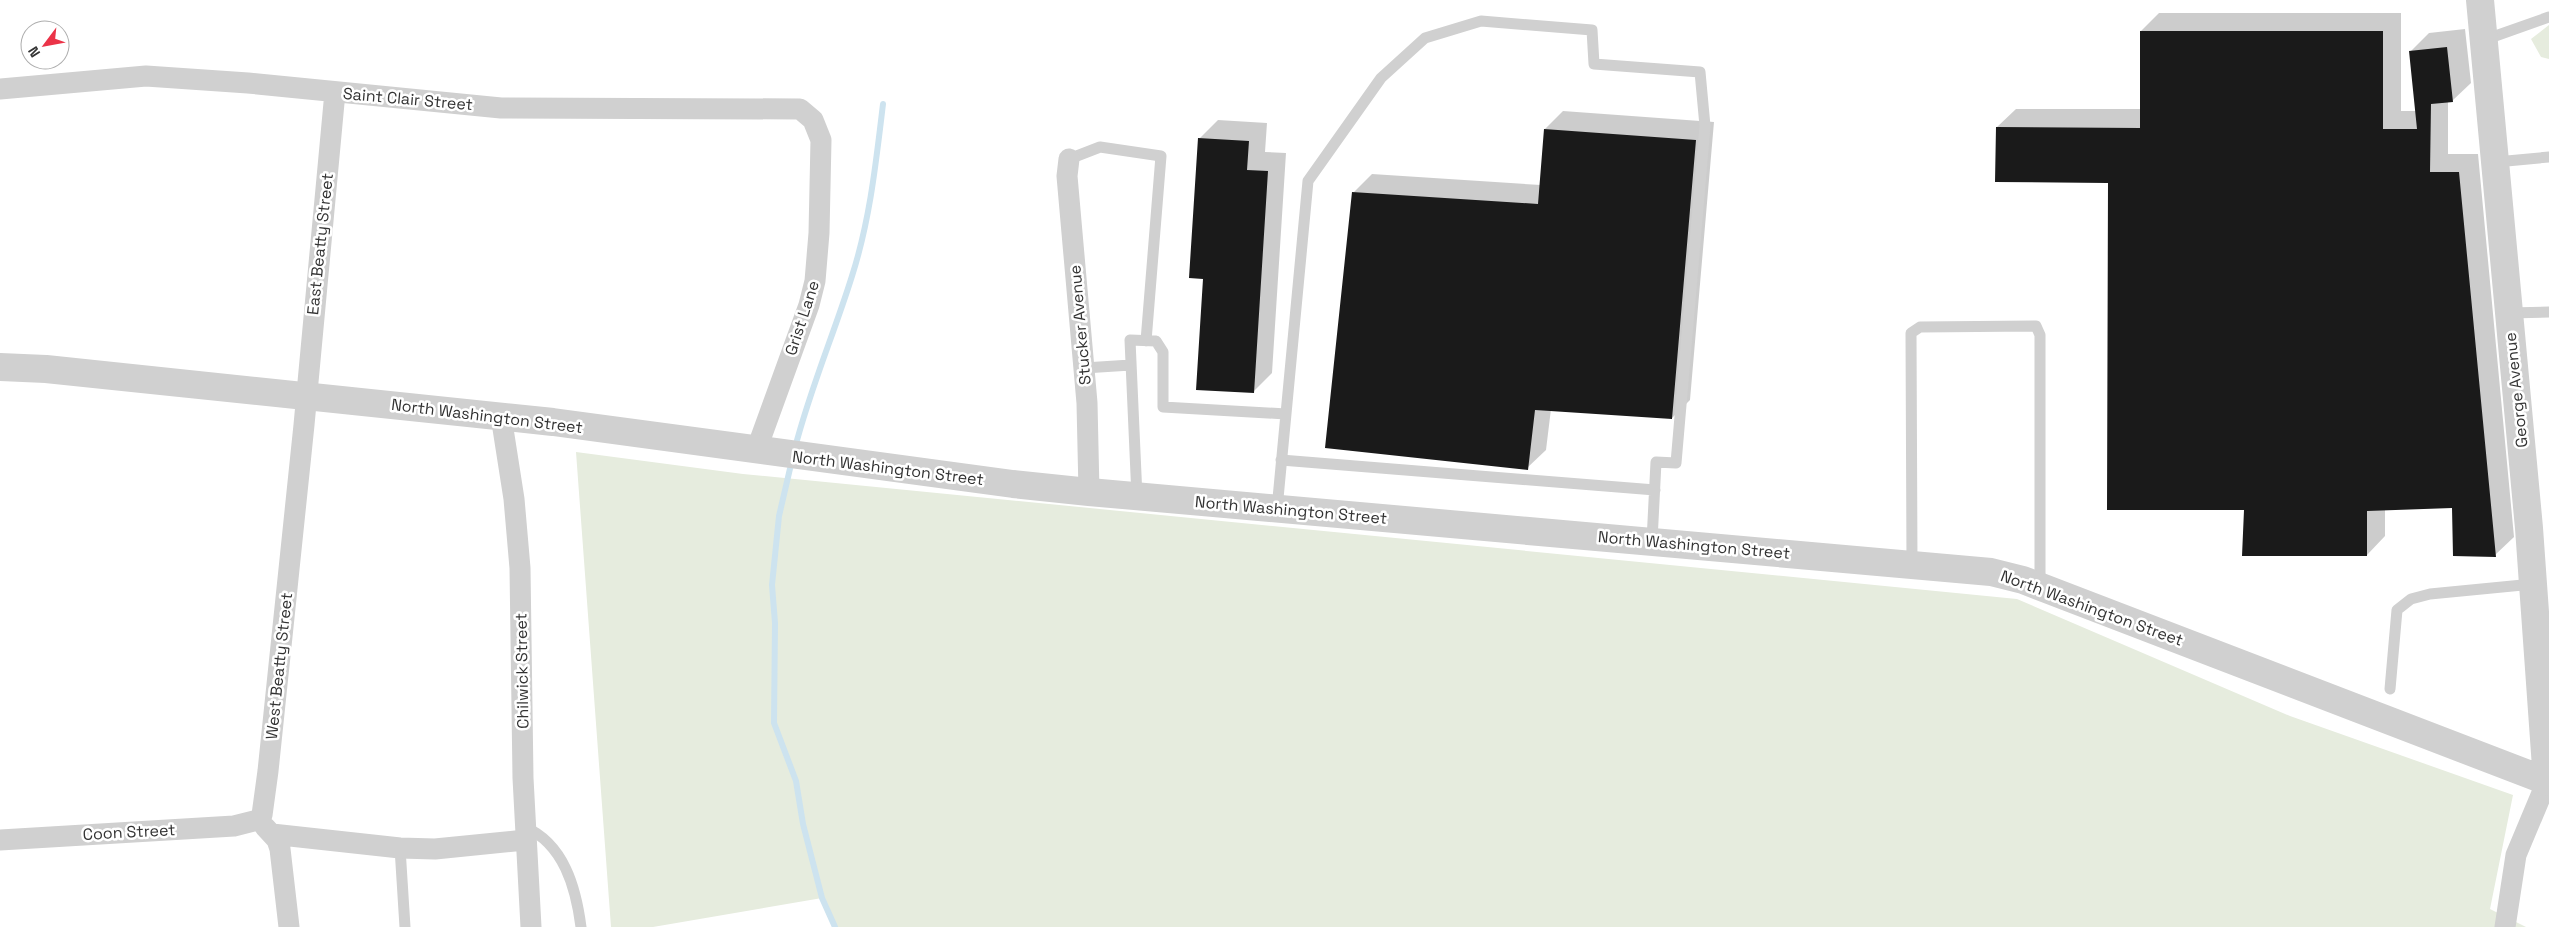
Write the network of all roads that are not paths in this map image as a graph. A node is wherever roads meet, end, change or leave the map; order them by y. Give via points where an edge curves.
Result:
1 (2480, 0) edge
2 (2549, 16) edge
3 (2484, 40) junction
4 (0, 89) edge
5 (335, 92) junction
6 (813, 120) joint
7 (2549, 157) edge
8 (1069, 159) joint
9 (2496, 162) junction
10 (2549, 312) edge
11 (2509, 313) junction
12 (1146, 341) junction
13 (1131, 365) junction
14 (0, 367) edge
15 (1084, 368) junction
16 (305, 396) junction
17 (1286, 414) junction
18 (501, 416) junction
19 (756, 451) junction
20 (1281, 460) junction
21 (1655, 490) junction
22 (1089, 492) junction
23 (1137, 497) junction
24 (1277, 509) junction
25 (1652, 542) junction
26 (1912, 564) junction
27 (2040, 586) junction
28 (2539, 592) edge
29 (2544, 658) edge
30 (2390, 689) dead end
31 (2546, 716) edge
32 (2548, 782) edge
33 (265, 827) junction
34 (525, 834) junction
35 (0, 840) edge
36 (400, 848) junction
37 (289, 927) edge
38 (405, 927) edge
39 (530, 927) edge
40 (581, 927) edge
41 (2505, 927) edge

1 - 3 street, George Avenue
2 - 3 lane
3 - 9 street, George Avenue
4 - 5 street, Saint Clair Street via 146,76
5 - 6 street, Saint Clair Street via 501,108 800,109
5 - 16 street, East Beatty Street
6 - 19 street, Grist Lane via 821,140 816,281
7 - 9 lane
8 - 12 lane via 1100,147 1161,156
8 - 15 street, Stucker Avenue via 1067,176
9 - 11 street, George Avenue
10 - 11 lane
11 - 28 street, George Avenue
12 - 13 lane via 1130,340
12 - 17 lane via 1156,342 1163,352 1163,407
13 - 15 lane
13 - 23 lane
14 - 16 street, North Washington Street via 46,368
15 - 22 street, Stucker Avenue
16 - 18 street, North Washington Street
16 - 33 street, West Beatty Street via 262,815
17 - 20 lane
17 - 21 lane via 1308,181 1381,78 1425,38 1481,21 1592,30 1594,64 1700,72 1705,126 1676,462 1656,462
18 - 19 street, North Washington Street
18 - 34 street, Chilwick Street via 514,499 520,568
19 - 22 street, North Washington Street
20 - 21 lane
20 - 24 lane
21 - 25 lane
22 - 23 street, North Washington Street
23 - 24 street, North Washington Street
24 - 25 street, North Washington Street
25 - 26 street, North Washington Street
26 - 27 street, North Washington Street via 1991,572
26 - 27 lane via 1912,333 1920,327 2036,326 2040,335
27 - 32 street, North Washington Street
28 - 29 street, George Avenue
28 - 30 lane via 2430,594 2410,599 2397,610
29 - 31 street, George Avenue
31 - 32 street, George Avenue
32 - 41 street via 2516,856
33 - 35 street, Coon Street via 234,826
33 - 36 street, Coon Street
33 - 37 street via 280,849
34 - 36 street, Coon Street via 435,849
34 - 39 street, Chilwick Street
34 - 40 lane via 546,840 564,864 572,884
36 - 38 lane

